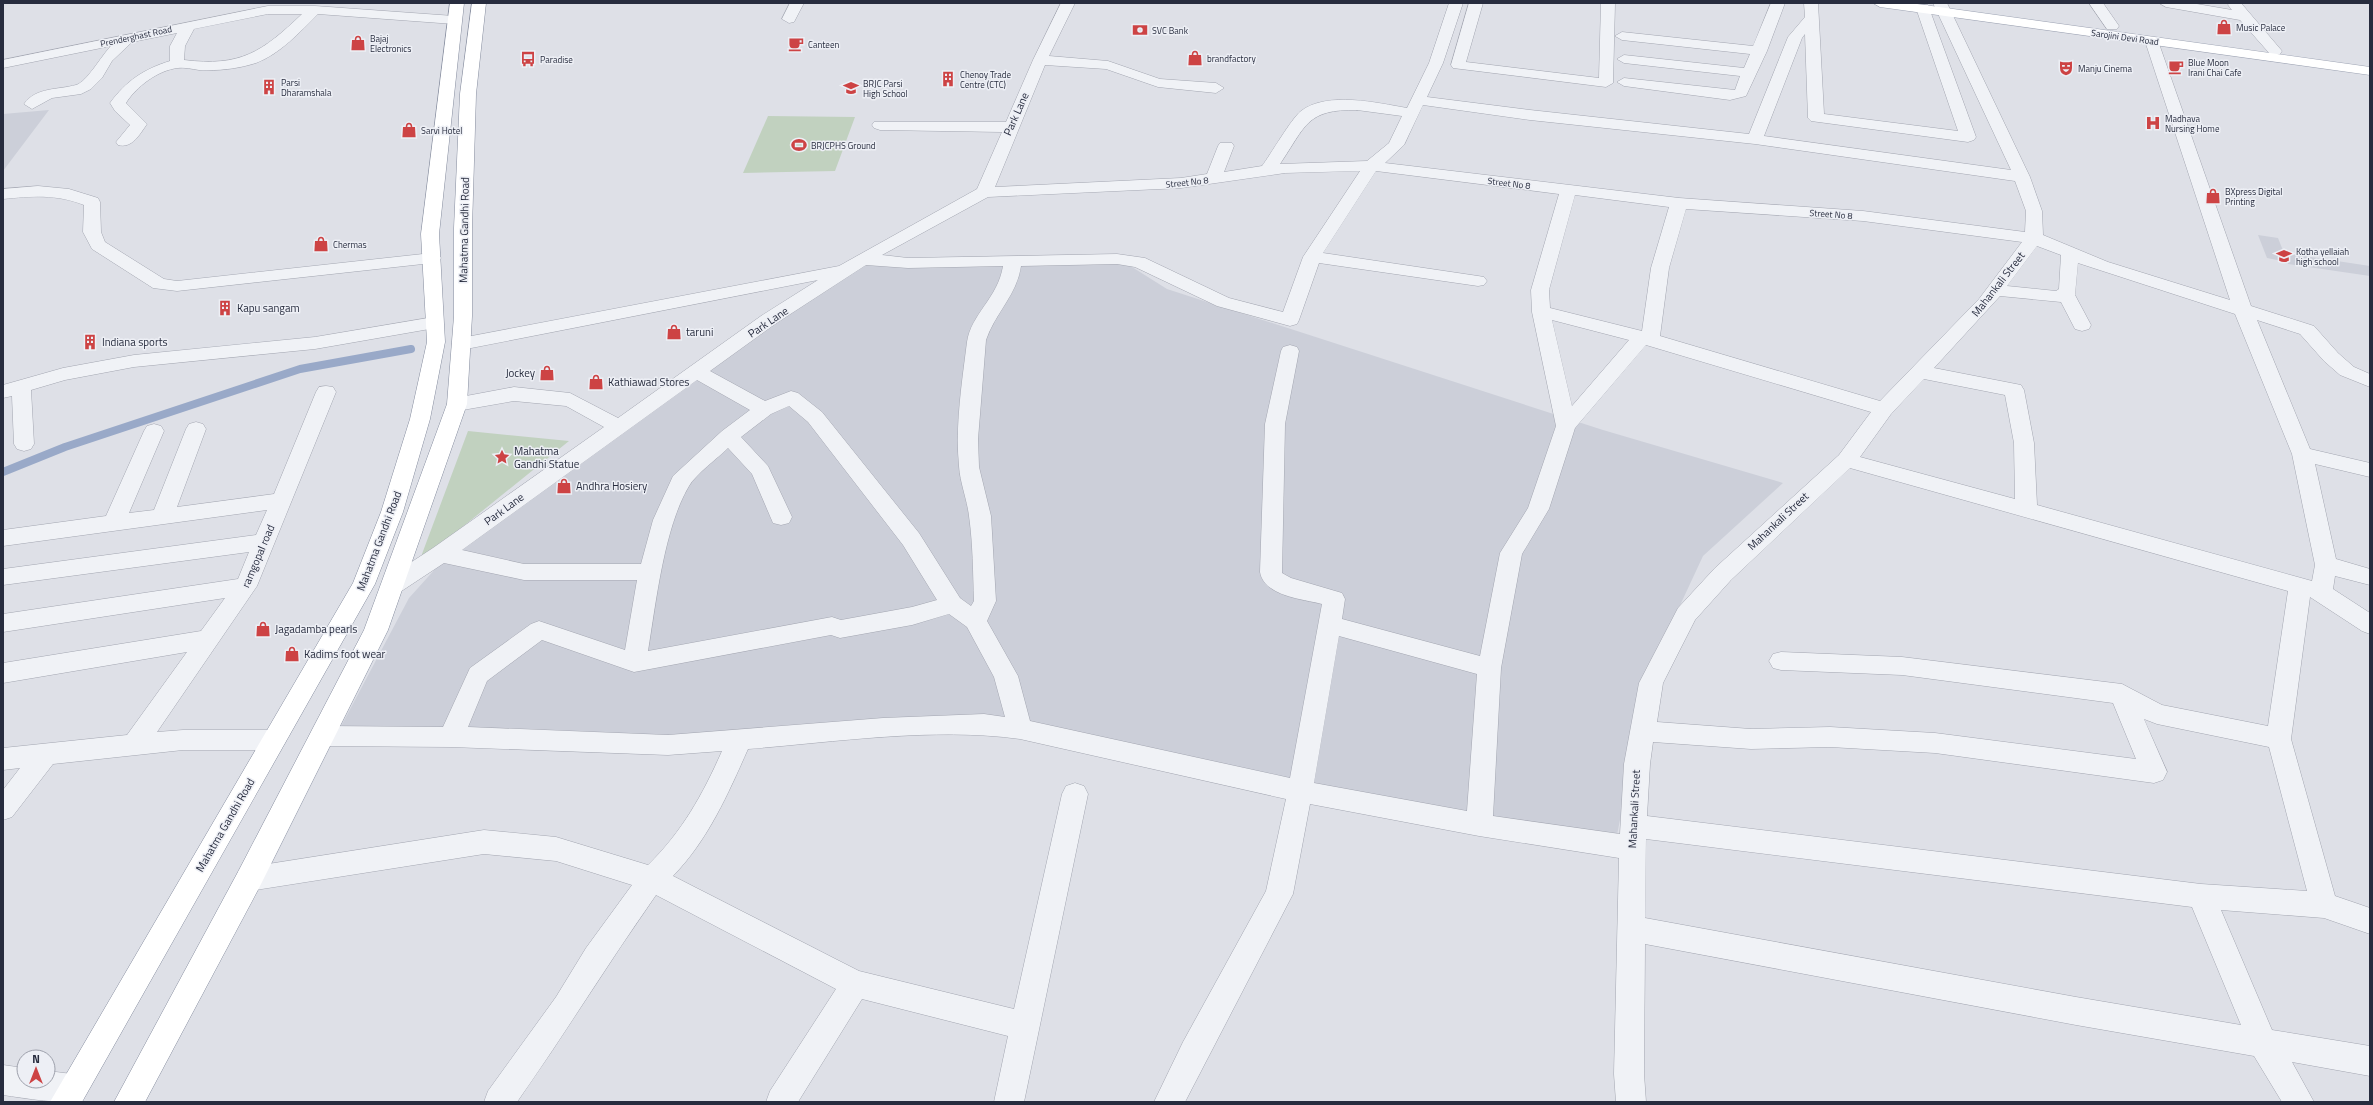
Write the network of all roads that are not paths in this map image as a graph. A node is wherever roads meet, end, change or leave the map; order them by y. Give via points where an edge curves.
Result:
1 (241, 3) edge
2 (478, 3) edge
3 (797, 3) edge
4 (1068, 3) edge
5 (1456, 3) edge
6 (1476, 3) edge
7 (1608, 3) edge
8 (1778, 3) edge
9 (1880, 3) edge
10 (2096, 3) edge
11 (2166, 3) edge
12 (2232, 3) edge
13 (268, 6) edge
14 (1945, 6) edge
15 (1923, 8) junction
16 (315, 10) junction
17 (1811, 10) edge
18 (455, 11) edge
19 (2244, 16) junction
20 (789, 19) dead end
21 (192, 24) junction
22 (2112, 26) junction
23 (1622, 36) dead end
24 (128, 38) junction
25 (2152, 41) junction
26 (1760, 51) junction
27 (2275, 51) junction
28 (3, 53) edge
29 (1624, 59) dead end
30 (1040, 60) junction
31 (177, 62) junction
32 (2370, 62) edge
33 (3, 64) edge
34 (2370, 71) edge
35 (1749, 73) junction
36 (1624, 82) dead end
37 (1216, 88) dead end
38 (32, 104) dead end
39 (1415, 106) junction
40 (880, 125) dead end
41 (1010, 127) junction
42 (1755, 139) junction
43 (124, 142) dead end
44 (1226, 146) dead end
45 (1371, 166) junction
46 (1267, 171) junction
47 (2022, 177) junction
48 (1213, 179) junction
49 (1568, 190) junction
50 (984, 192) junction
51 (3, 194) edge
52 (1679, 203) junction
53 (2034, 238) junction
54 (2070, 253) junction
55 (1312, 257) junction
56 (432, 258) junction
57 (1013, 262) junction
58 (856, 264) junction
59 (1478, 281) dead end
60 (1995, 290) junction
61 (2066, 294) junction
62 (2242, 308) junction
63 (1541, 312) junction
64 (434, 323) junction
65 (2082, 325) dead end
66 (1646, 338) junction
67 (461, 344) junction
68 (1290, 351) dead end
69 (697, 372) junction
70 (1920, 372) junction
71 (2370, 381) edge
72 (12, 389) edge
73 (326, 392) dead end
74 (457, 404) junction
75 (764, 409) junction
76 (1884, 409) junction
77 (1566, 426) junction
78 (619, 427) junction
79 (196, 429) dead end
80 (154, 431) dead end
81 (729, 436) junction
82 (24, 444) dead end
83 (2302, 454) junction
84 (1846, 460) junction
85 (2370, 470) edge
86 (282, 500) junction
87 (2026, 510) junction
88 (162, 517) junction
89 (781, 517) dead end
90 (113, 524) junction
91 (3, 538) edge
92 (264, 542) junction
93 (441, 554) junction
94 (2326, 565) junction
95 (650, 572) junction
96 (3, 577) edge
97 (2370, 578) edge
98 (246, 586) junction
99 (392, 586) junction
100 (2310, 589) junction
101 (952, 604) junction
102 (975, 620) junction
103 (3, 623) edge
104 (1329, 624) junction
105 (2370, 625) edge
106 (210, 639) junction
107 (1781, 661) dead end
108 (634, 663) junction
109 (1490, 668) junction
110 (3, 673) edge
111 (2122, 694) junction
112 (1020, 729) junction
113 (1642, 731) junction
114 (324, 736) junction
115 (451, 736) junction
116 (2279, 739) junction
117 (273, 740) junction
118 (739, 740) junction
119 (135, 744) junction
120 (48, 753) junction
121 (3, 759) edge
122 (1300, 791) junction
123 (1075, 794) dead end
124 (3, 809) edge
125 (1479, 825) junction
126 (1633, 837) junction
127 (249, 879) junction
128 (652, 880) junction
129 (2201, 896) junction
130 (2324, 905) junction
131 (2370, 921) edge
132 (1630, 928) junction
133 (855, 984) junction
134 (1024, 1026) junction
135 (2264, 1045) junction
136 (2370, 1061) edge
137 (3, 1080) edge
138 (68, 1096) edge
139 (129, 1102) edge
140 (499, 1102) edge
141 (780, 1102) edge
142 (1009, 1102) edge
143 (1169, 1102) edge
144 (1631, 1102) edge
145 (2299, 1102) edge

1 - 28 street, Prenderghast Road
2 - 67 main road, Mahatma Gandhi Road via 468,94
3 - 20 street
4 - 30 street, Park Lane
5 - 39 street via 1436,63
6 - 7 street via 1458,65 1606,83
8 - 26 street
9 - 15 main road, Sarojini Devi Road
10 - 22 street
11 - 19 street
12 - 19 street
13 - 16 street, Prenderghast Road
13 - 21 street, Prenderghast Road
14 - 15 main road, Sarojini Devi Road
14 - 22 main road, Sarojini Devi Road
14 - 25 main road, Sarojini Devi Road
14 - 47 street
15 - 17 street via 1968,136 1816,118
16 - 18 street, Prenderghast Road
16 - 31 street via 262,55 230,65 200,66
17 - 42 street via 1796,38
18 - 56 main road, Mahatma Gandhi Road via 430,234
19 - 27 street
21 - 24 street, Prenderghast Road
21 - 31 street via 180,39 176,49
22 - 27 main road, Sarojini Devi Road
23 - 26 street
24 - 33 street, Prenderghast Road
24 - 38 street via 106,59 97,75 86,86 48,94
25 - 34 main road, Sarojini Devi Road
25 - 62 street
26 - 35 street
27 - 32 main road, Sarojini Devi Road
29 - 35 street
30 - 37 street via 1108,65 1158,83
30 - 41 street, Park Lane
31 - 43 street via 144,77 122,96 118,103 120,108 139,124
35 - 36 street via 1741,94 1736,95
39 - 42 street via 1530,115
39 - 45 street via 1396,145
39 - 46 street via 1326,106 1313,110 1306,115
40 - 41 street
41 - 50 street, Park Lane
42 - 47 street
44 - 48 street
45 - 46 street, Street No 8 via 1285,168
45 - 49 street, Street No 8
45 - 55 street
46 - 48 street, Street No 8
47 - 53 street via 2034,212
48 - 50 street, Street No 8 via 1180,183
49 - 52 street, Street No 8
49 - 63 street via 1540,290
50 - 58 street, Park Lane
51 - 56 street via 46,190 72,193 92,202 92,232 98,245 159,284 177,286
52 - 53 street, Street No 8 via 1863,216
52 - 66 street via 1660,268
53 - 54 street, Street No 8
53 - 60 street, Mahankali Street
54 - 61 street
54 - 62 street, Street No 8 via 2153,282
55 - 57 street via 1290,320 1223,302 1139,262 1117,259
55 - 59 street
56 - 64 main road, Mahatma Gandhi Road
57 - 58 street
57 - 102 street via 1011,276 1003,295 982,324 977,340 968,439 969,467 982,535 985,601
58 - 67 street
58 - 69 street, Park Lane via 768,320
60 - 61 street via 2058,297
60 - 70 street, Mahankali Street
61 - 65 street
62 - 71 street, Street No 8 via 2307,330 2347,371
62 - 83 street
63 - 66 street
63 - 77 street
64 - 72 street via 315,343 134,361 62,374
64 - 117 main road, Mahatma Gandhi Road via 436,342 420,419 392,512 364,584
66 - 76 street
66 - 77 street
67 - 74 main road, Mahatma Gandhi Road
68 - 104 street via 1275,424 1271,572 1272,577 1284,585 1334,600
69 - 75 street
69 - 78 street, Park Lane
70 - 76 street, Mahankali Street
70 - 87 street via 2014,390 2024,443
72 - 82 street
73 - 86 street, ramgopal road
74 - 78 street via 514,394 570,400
74 - 99 main road, Mahatma Gandhi Road
75 - 81 street
75 - 101 street via 791,398 815,417 911,539
76 - 84 street, Mahankali Street
77 - 109 street via 1538,508 1511,553
78 - 93 street, Park Lane
79 - 88 street
80 - 90 street
81 - 89 street via 761,471
81 - 95 street via 680,481 664,520
83 - 85 street
83 - 94 street
84 - 87 street
84 - 113 street, Mahankali Street via 1723,574 1686,614 1651,683
86 - 88 street
86 - 92 street, ramgopal road
87 - 100 street
88 - 90 street
90 - 91 street
92 - 96 street
92 - 98 street, ramgopal road
93 - 95 street via 524,572
93 - 99 street, Park Lane
94 - 97 street
94 - 100 street
95 - 108 street
98 - 103 street
98 - 106 street, ramgopal road
99 - 114 main road, Mahatma Gandhi Road via 376,630
100 - 105 street
100 - 116 street
101 - 102 street
101 - 108 street via 912,616 840,629 832,626
102 - 112 street via 1006,676
104 - 109 street
104 - 122 street
106 - 110 street
106 - 119 street, ramgopal road
107 - 111 street via 1902,666
108 - 115 street via 539,630 478,675
109 - 125 street
111 - 113 street via 2154,772 1935,742 1830,737 1751,739
111 - 116 street via 2157,714
112 - 118 street via 984,724
112 - 122 street
113 - 126 street, Mahankali Street via 1637,764
114 - 115 street
114 - 127 main road, Mahatma Gandhi Road
115 - 118 street via 668,745
116 - 130 street
117 - 119 street via 184,740
117 - 138 main road, Mahatma Gandhi Road
118 - 128 street via 713,800 676,855
119 - 120 street
120 - 121 street
120 - 124 street
122 - 125 street
122 - 143 street via 1279,894 1193,1052
123 - 134 street
125 - 126 street
126 - 129 street
126 - 132 street, Mahankali Street
127 - 128 street via 484,842 556,849
127 - 139 main road, Mahatma Gandhi Road
128 - 133 street
128 - 140 street via 596,957 566,1007
129 - 130 street
129 - 135 street
130 - 131 street
132 - 135 street
132 - 144 street, Mahankali Street
133 - 134 street
133 - 141 street
134 - 142 street
135 - 136 street
135 - 145 street
137 - 138 street

